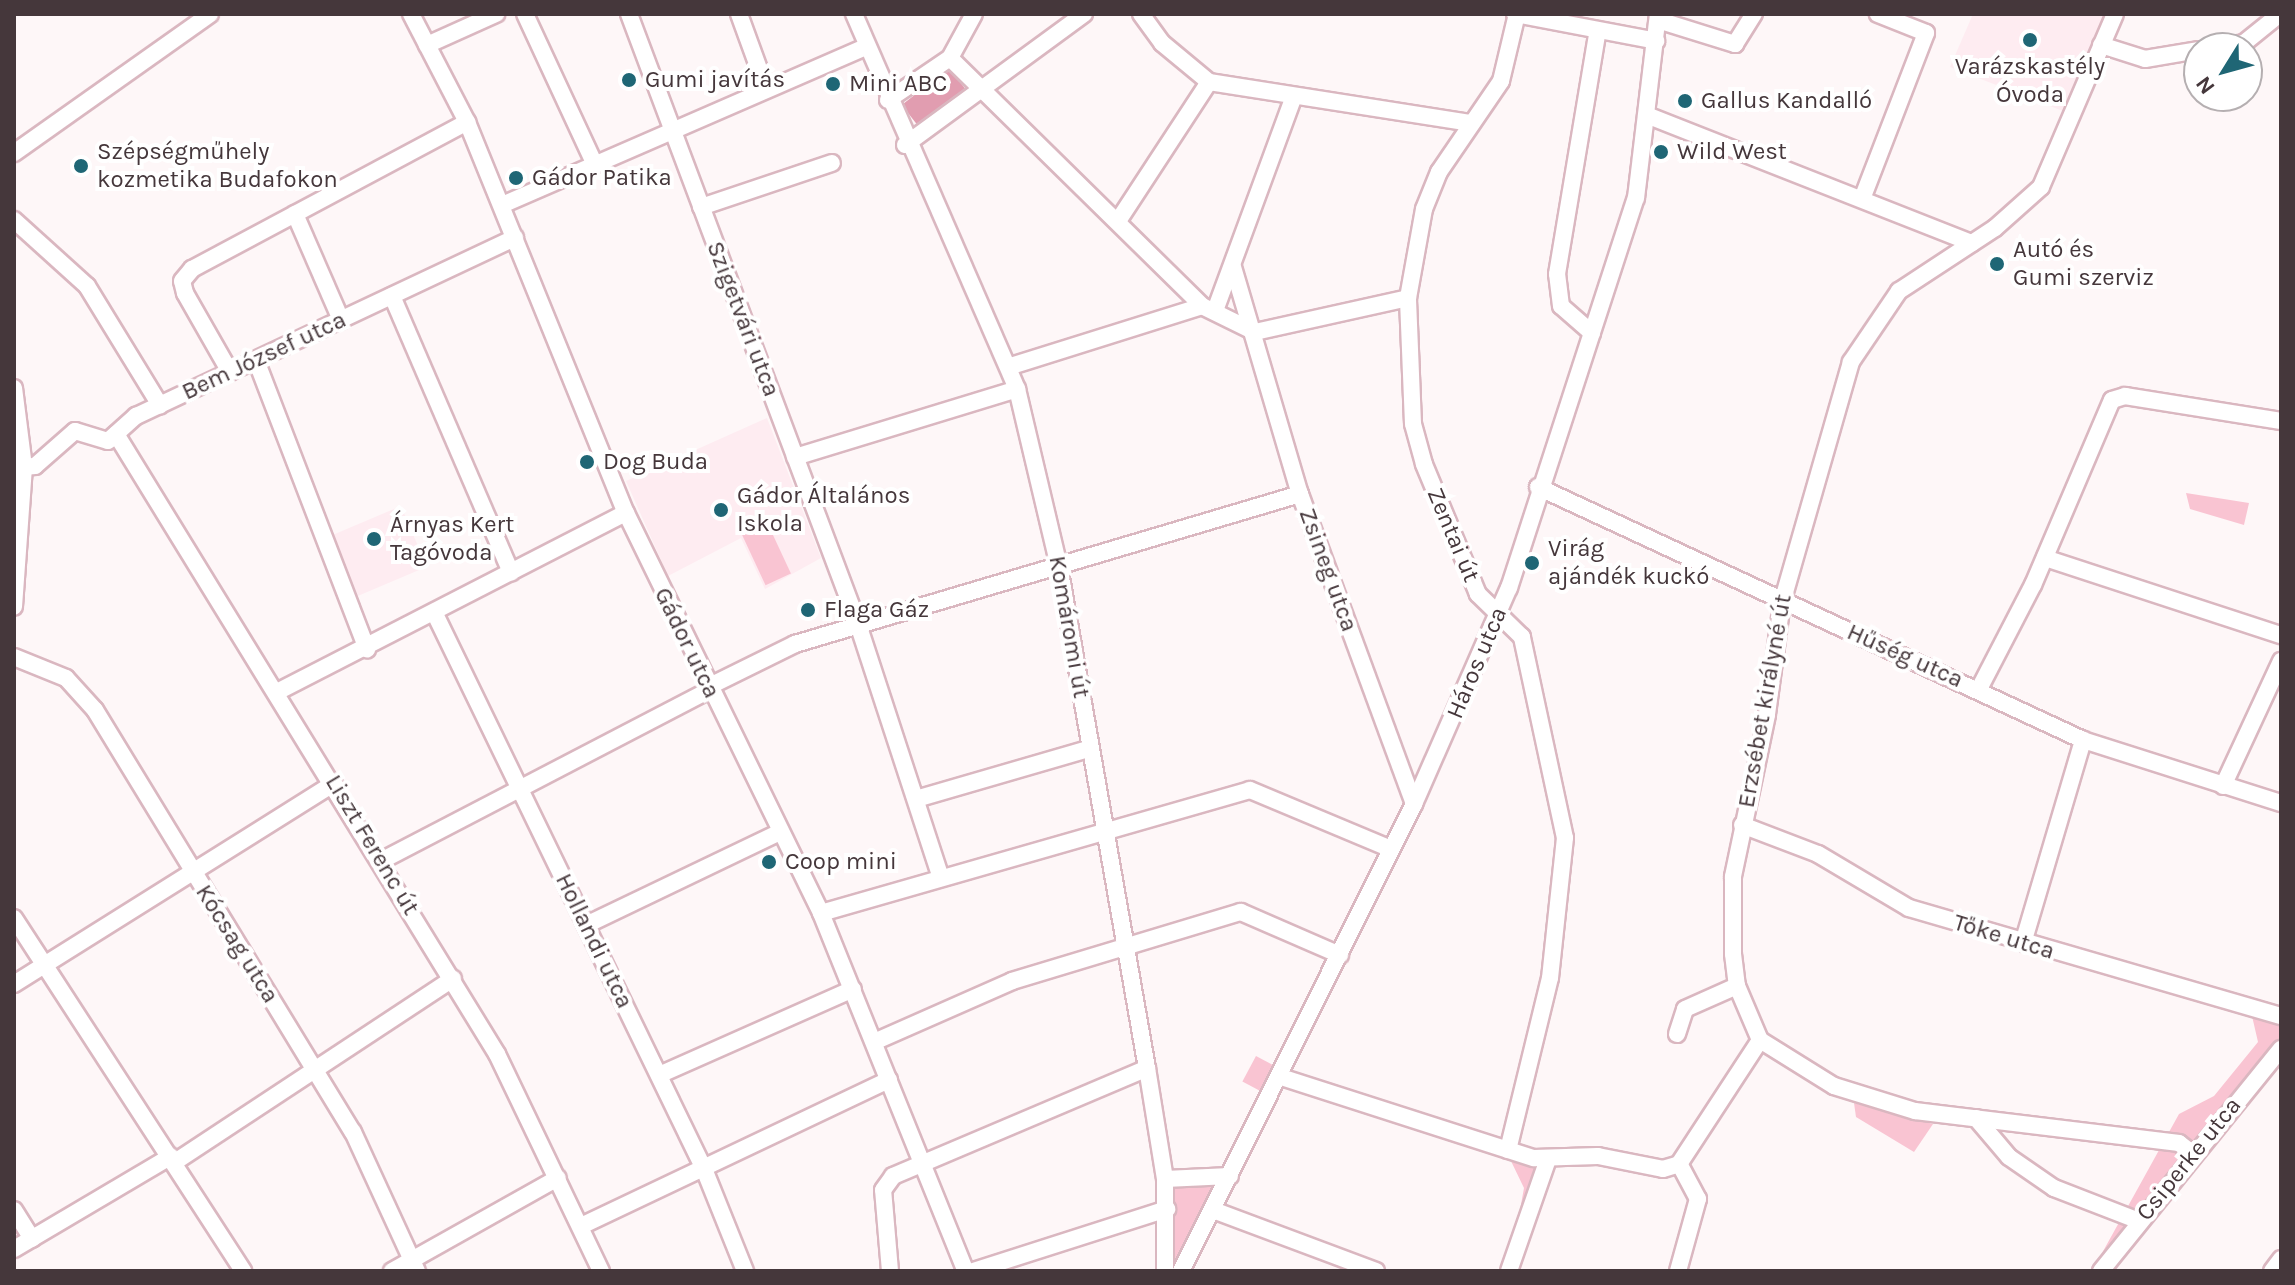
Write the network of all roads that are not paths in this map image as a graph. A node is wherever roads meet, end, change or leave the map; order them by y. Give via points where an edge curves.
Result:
1 (210, 14) edge
2 (411, 14) edge
3 (496, 14) edge
4 (525, 14) edge
5 (629, 14) edge
6 (739, 14) edge
7 (854, 14) edge
8 (974, 14) edge
9 (1084, 14) edge
10 (1141, 14) edge
11 (1516, 14) edge
12 (1754, 14) edge
13 (1878, 14) edge
14 (2115, 14) edge
15 (2280, 14) edge
16 (1658, 17) edge
17 (1598, 30) junction
18 (2258, 32) edge
19 (1656, 41) junction
20 (427, 45) junction
21 (2101, 45) junction
22 (867, 46) junction
23 (2183, 53) edge
24 (950, 58) junction
25 (1209, 82) junction
26 (982, 87) junction
27 (766, 88) junction
28 (1293, 99) junction
29 (888, 100) junction
30 (1649, 116) junction
31 (467, 122) junction
32 (1470, 123) junction
33 (672, 131) junction
34 (905, 145) junction
35 (14, 153) edge
36 (832, 163) dead end
37 (595, 165) junction
38 (1862, 199) junction
39 (502, 205) junction
40 (701, 207) junction
41 (295, 214) junction
42 (14, 220) edge
43 (1118, 221) junction
44 (515, 238) junction
45 (1972, 243) junction
46 (1233, 267) junction
47 (392, 296) junction
48 (1408, 298) junction
49 (1209, 307) junction
50 (341, 320) junction
51 (1255, 332) junction
52 (1592, 333) junction
53 (256, 360) junction
54 (1011, 366) junction
55 (230, 372) junction
56 (14, 388) edge
57 (1017, 389) junction
58 (160, 405) junction
59 (2281, 421) edge
60 (116, 434) junction
61 (795, 457) junction
62 (21, 460) edge
63 (1538, 487) junction
64 (1300, 494) junction
65 (626, 513) junction
66 (2045, 558) junction
67 (1059, 566) junction
68 (511, 572) junction
69 (1782, 602) junction
70 (14, 607) edge
71 (435, 614) junction
72 (1499, 615) junction
73 (858, 624) junction
74 (2281, 635) edge
75 (367, 649) junction
76 (14, 657) edge
77 (2281, 661) edge
78 (709, 689) junction
79 (1979, 689) junction
80 (279, 691) junction
81 (2083, 740) junction
82 (1091, 748) junction
83 (334, 783) junction
84 (2223, 786) junction
85 (518, 788) junction
86 (916, 799) junction
87 (2281, 803) edge
88 (1414, 804) junction
89 (1742, 825) junction
90 (1105, 828) junction
91 (780, 832) junction
92 (1391, 849) junction
93 (381, 861) junction
94 (193, 874) junction
95 (941, 878) junction
96 (821, 913) junction
97 (14, 918) edge
98 (586, 925) junction
99 (1126, 943) junction
100 (2023, 943) junction
101 (1340, 955) junction
102 (42, 964) junction
103 (453, 979) junction
104 (14, 984) edge
105 (1737, 986) junction
106 (853, 989) junction
107 (2281, 1016) edge
108 (1677, 1034) dead end
109 (1760, 1040) junction
110 (874, 1042) junction
111 (2281, 1049) edge
112 (1147, 1068) junction
113 (316, 1069) junction
114 (659, 1075) junction
115 (1281, 1077) junction
116 (889, 1080) junction
117 (1976, 1118) junction
118 (1508, 1150) junction
119 (2193, 1154) junction
120 (173, 1159) junction
121 (1548, 1159) junction
122 (924, 1163) junction
123 (1679, 1164) junction
124 (704, 1169) junction
125 (1230, 1176) junction
126 (558, 1178) junction
127 (1165, 1179) junction
128 (1167, 1209) junction
129 (14, 1210) edge
130 (1213, 1210) junction
131 (2139, 1221) junction
132 (581, 1226) junction
133 (32, 1239) junction
134 (14, 1249) edge
135 (2281, 1259) edge
136 (415, 1266) edge
137 (243, 1271) edge
138 (392, 1271) edge
139 (601, 1271) edge
140 (745, 1271) edge
141 (890, 1271) edge
142 (966, 1271) edge
143 (973, 1271) edge
144 (1165, 1271) edge
145 (1181, 1271) edge
146 (1376, 1271) edge
147 (1509, 1271) edge
148 (1678, 1271) edge
149 (2101, 1271) edge
150 (2272, 1271) edge

1 - 35 street
2 - 20 street, Gádor utca
3 - 20 street
4 - 37 street
5 - 33 street, Szigetvári utca
6 - 27 street
7 - 22 street, Komáromi út
8 - 24 street
9 - 26 street
10 - 25 street via 1183,65
11 - 17 street
11 - 32 street, Zentai út via 1501,81
12 - 16 street via 1735,44
13 - 38 street via 1926,33
14 - 21 street, Erzsébet királyné út
15 - 18 street
16 - 19 street, Háros utca
17 - 19 street
17 - 52 street via 1557,274 1561,306
19 - 30 street, Háros utca
20 - 31 street, Gádor utca
21 - 23 street via 2145,59
21 - 45 street, Erzsébet királyné út via 2041,187
22 - 27 street
22 - 29 street, Komáromi út
24 - 26 street
24 - 29 street
25 - 28 street
25 - 43 street
26 - 34 street
26 - 43 street
27 - 33 street
28 - 32 street via 1411,109
28 - 46 street
29 - 34 street, Komáromi út
30 - 38 street
30 - 52 street, Háros utca via 1633,210
31 - 39 street, Gádor utca
31 - 41 street
32 - 48 street, Zentai út via 1424,209
33 - 37 street
33 - 40 street, Szigetvári utca
34 - 54 street, Komáromi út
36 - 40 street
37 - 39 street
38 - 45 street
39 - 44 street, Gádor utca
40 - 61 street, Szigetvári utca
41 - 50 street
41 - 55 street via 182,281
42 - 58 street via 87,286
43 - 49 street
44 - 47 street, Bem József utca
44 - 65 street, Gádor utca
45 - 69 street, Erzsébet királyné út via 1915,276 1864,335 1840,389
46 - 49 street
46 - 51 street, Zsineg utca
47 - 50 street, Bem József utca
47 - 68 street
48 - 51 street
48 - 72 street, Zentai út via 1413,424 1424,464 1470,580
49 - 51 street
49 - 54 street
50 - 53 street, Bem József utca
51 - 64 street, Zsineg utca
52 - 63 street, Háros utca
53 - 55 street, Bem József utca
53 - 75 street
54 - 57 street, Komáromi út
55 - 58 street, Bem József utca
56 - 62 street
57 - 61 street
57 - 67 street, Komáromi út
58 - 60 street, Bem József utca
59 - 66 street via 2125,396 2112,400
60 - 62 street via 105,442 75,431 39,464
60 - 80 street, Liszt Ferenc út
61 - 73 street, Szigetvári utca
62 - 70 street
63 - 69 street, Hűség utca
63 - 72 street, Háros utca
64 - 67 street
64 - 88 street, Zsineg utca
65 - 68 street
65 - 78 street, Gádor utca
66 - 74 street
66 - 79 street
67 - 73 street
67 - 82 street, Komáromi út
68 - 71 street
69 - 79 street, Hűség utca
69 - 89 street, Erzsébet királyné út via 1767,715
71 - 75 street
71 - 85 street, Hollandi utca
72 - 88 street, Háros utca
72 - 118 street, Zentai út via 1522,637 1565,838 1550,978
73 - 78 street via 795,644
73 - 86 street, Szigetvári utca
75 - 80 street
76 - 94 street, Kócsag utca via 55,671 87,697
77 - 84 street
78 - 85 street
78 - 91 street, Gádor utca
79 - 81 street, Hűség utca
80 - 83 street, Liszt Ferenc út
81 - 84 street, Hűség utca
81 - 100 street
82 - 86 street
82 - 90 street, Komáromi út
83 - 93 street, Liszt Ferenc út
83 - 94 street
84 - 87 street, Hűség utca
85 - 93 street
85 - 98 street, Hollandi utca
86 - 95 street, Szigetvári utca
88 - 92 street, Háros utca
89 - 100 street, Tőke utca via 1818,854 1909,908
89 - 105 street, Erzsébet királyné út via 1732,909
90 - 92 street via 1259,790
90 - 95 street
90 - 99 street, Komáromi út
91 - 96 street, Gádor utca
91 - 98 street
92 - 101 street, Háros utca
93 - 103 street, Liszt Ferenc út
94 - 102 street
94 - 113 street, Kócsag utca
95 - 96 street
96 - 106 street, Gádor utca
97 - 102 street
98 - 114 street, Hollandi utca
99 - 101 street via 1251,913
99 - 110 street via 1012,981
99 - 112 street, Komáromi út
100 - 107 street, Tőke utca
101 - 115 street, Háros utca
102 - 104 street
102 - 120 street
103 - 113 street
103 - 126 street, Liszt Ferenc út
105 - 108 street via 1685,1009
105 - 109 street, Erzsébet királyné út
106 - 110 street, Gádor utca
106 - 114 street
109 - 117 street via 1863,1098
109 - 123 street
110 - 116 street, Gádor utca
111 - 119 street, Csiperke utca
112 - 122 street
112 - 127 street, Komáromi út
113 - 120 street
113 - 136 street, Kócsag utca via 378,1178
114 - 124 street, Hollandi utca
115 - 118 street
115 - 125 street, Háros utca
116 - 122 street, Gádor utca
116 - 124 street
117 - 119 street via 2179,1143
117 - 131 street via 2009,1157 2054,1188
118 - 121 street
119 - 131 street, Csiperke utca
120 - 133 street
120 - 137 street
121 - 123 street via 1598,1156 1663,1169
121 - 147 street
122 - 141 street via 893,1176 883,1190
122 - 142 street, Gádor utca
123 - 148 street via 1698,1199
124 - 132 street
124 - 140 street, Hollandi utca
125 - 127 street
125 - 130 street, Háros utca
126 - 132 street, Liszt Ferenc út
126 - 136 street
127 - 128 street, Komáromi út
128 - 143 street
128 - 144 street, Komáromi út
129 - 133 street
130 - 145 street, Háros utca
130 - 146 street
131 - 149 street, Csiperke utca
132 - 139 street, Liszt Ferenc út
133 - 134 street
135 - 150 street
136 - 138 street

